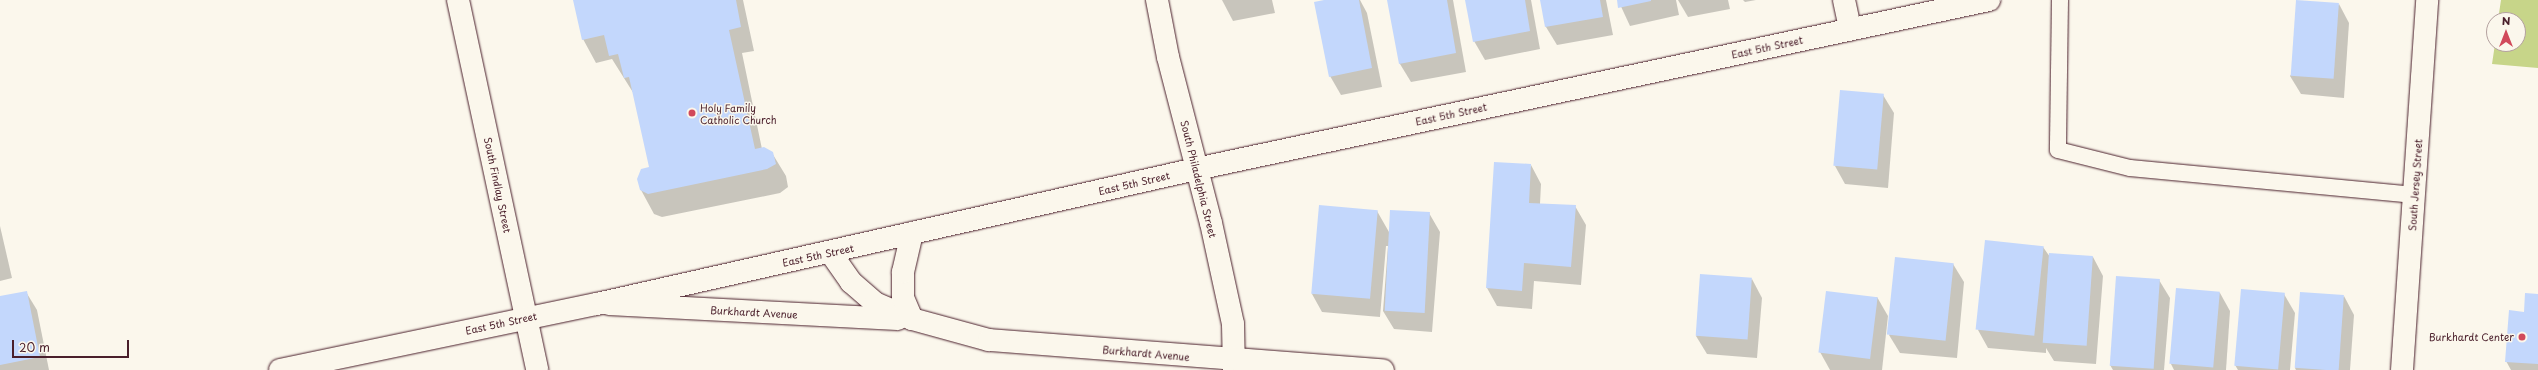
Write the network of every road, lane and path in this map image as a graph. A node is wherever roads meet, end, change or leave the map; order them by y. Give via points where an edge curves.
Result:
1 (458, 0) edge
2 (1157, 0) edge
3 (1844, 0) edge
4 (1989, 0) edge
5 (2060, 0) edge
6 (2427, 0) edge
7 (1850, 29) junction
8 (1196, 169) junction
9 (2415, 195) junction
10 (912, 233) junction
11 (830, 252) junction
12 (597, 304) junction
13 (525, 319) junction
14 (912, 319) junction
15 (1235, 365) edge
16 (280, 370) edge
17 (537, 370) edge
18 (1383, 370) edge
19 (2402, 370) edge

1 - 13 street, South Findlay Street
2 - 8 street, South Philadelphia Street via 1168,57
3 - 7 street
4 - 7 street, East 5th Street
5 - 9 lane via 2058,150 2130,168
6 - 9 street, South Jersey Street
7 - 8 street, East 5th Street
8 - 10 street, East 5th Street
8 - 15 street, South Philadelphia Street via 1233,324
9 - 19 street, South Jersey Street
10 - 11 street, East 5th Street
10 - 14 street via 903,272 903,298
11 - 12 street, East 5th Street
11 - 14 street, Burkhardt Avenue via 851,282 875,303
12 - 13 street, East 5th Street
12 - 14 street, Burkhardt Avenue
13 - 16 street, East 5th Street
13 - 17 street, South Findlay Street
14 - 15 street, Burkhardt Avenue via 988,340
15 - 18 street, Burkhardt Avenue

